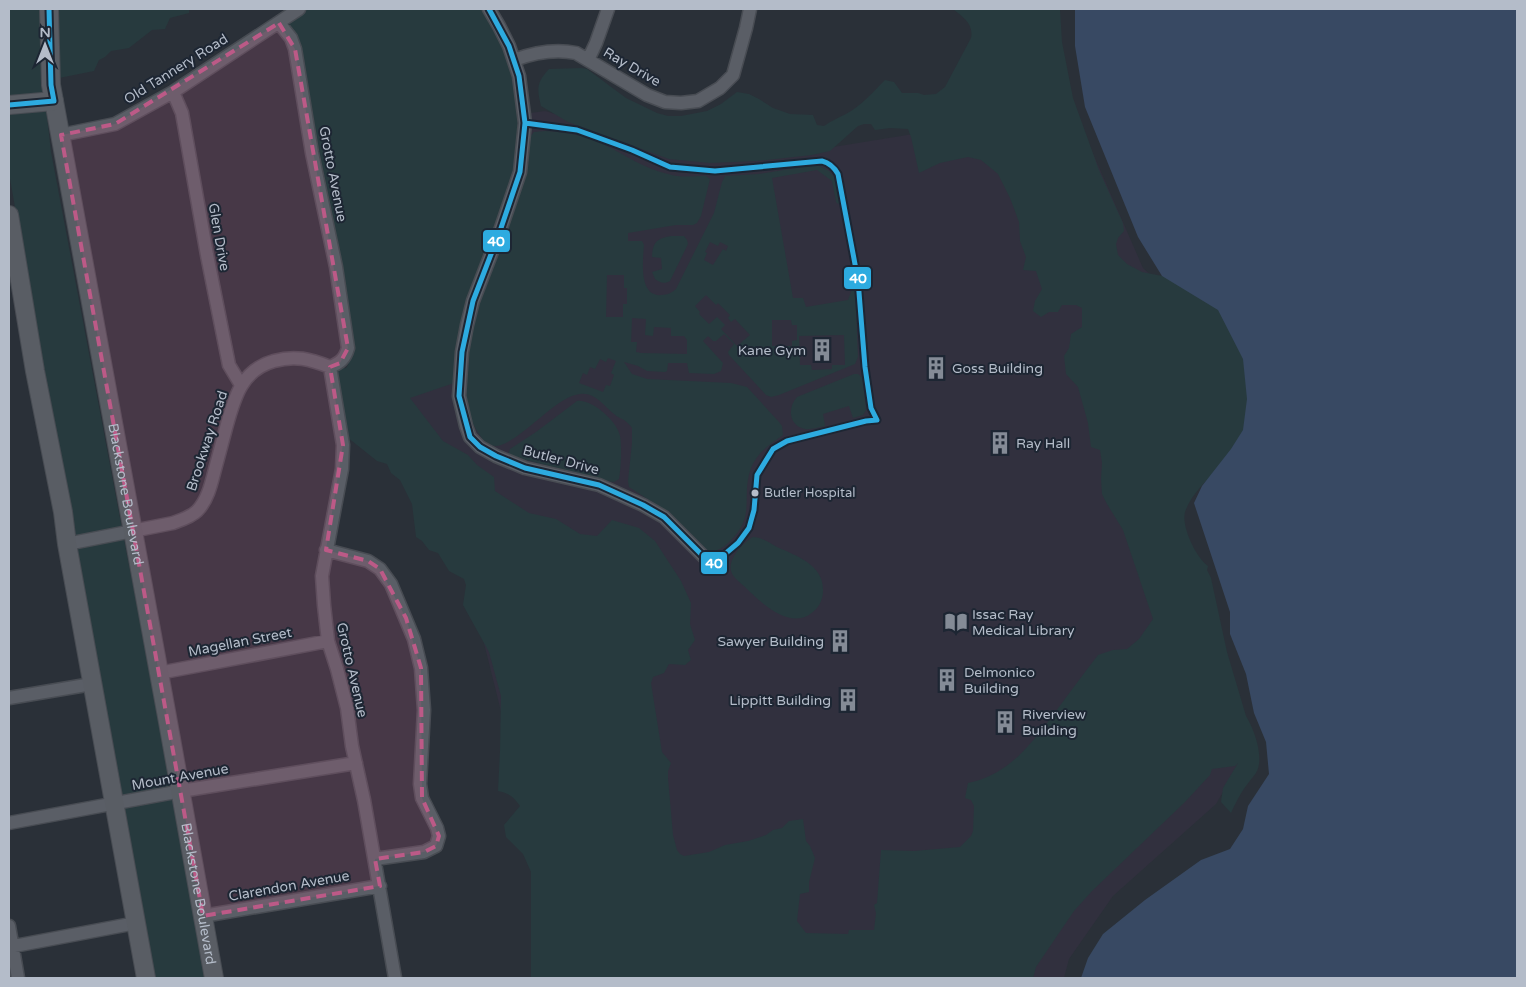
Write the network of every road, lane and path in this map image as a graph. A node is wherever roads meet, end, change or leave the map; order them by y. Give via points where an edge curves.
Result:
1 (49, 9) edge
2 (299, 9) edge
3 (489, 9) edge
4 (608, 9) edge
5 (750, 9) edge
6 (279, 23) junction
7 (514, 60) junction
8 (588, 60) junction
9 (173, 92) junction
10 (54, 101) junction
11 (9, 105) edge
12 (61, 135) junction
13 (9, 214) edge
14 (330, 367) junction
15 (241, 385) junction
16 (133, 532) junction
17 (67, 544) junction
18 (326, 550) junction
19 (712, 565) dead end
20 (328, 641) junction
21 (159, 673) junction
22 (92, 684) junction
23 (9, 698) edge
24 (356, 763) junction
25 (181, 791) junction
26 (114, 804) junction
27 (9, 823) edge
28 (375, 859) junction
29 (380, 886) junction
30 (203, 916) junction
31 (136, 923) junction
32 (9, 926) edge
33 (10, 946) edge
34 (18, 978) edge
35 (146, 978) edge
36 (214, 978) edge
37 (395, 978) edge

1 - 10 main road, Blackstone Boulevard
2 - 6 street, Old Tannery Road
3 - 7 street, Butler Drive
4 - 8 street, Ray Drive
5 - 8 street, Ray Drive via 733,75 720,88 698,101 664,102 647,96
6 - 9 street, Old Tannery Road
6 - 14 street, Grotto Avenue via 291,38 294,49 336,267 348,348 340,363
7 - 8 street, Ray Drive via 568,51
7 - 19 street, Butler Drive via 524,111 522,155 515,190 473,301 462,352 459,396 470,437 496,456 525,468 599,486 650,509 664,517
9 - 12 street, Old Tannery Road via 115,124
9 - 15 street, Glen Drive via 182,113 229,365
10 - 11 main road
10 - 12 main road, Blackstone Boulevard
12 - 16 main road, Blackstone Boulevard
13 - 17 main road
14 - 15 street, Brookway Road via 313,360 287,358 252,372
14 - 18 street, Grotto Avenue via 343,445 342,469
15 - 16 street, Brookway Road via 233,401 212,483 197,511 173,523
16 - 17 street, Brookway Road
16 - 21 main road, Blackstone Boulevard
17 - 22 main road
18 - 20 street, Grotto Avenue via 322,576
18 - 28 street via 368,561 380,569 391,584 406,618 421,668 424,710 420,784 422,798 440,836 436,846 424,852
20 - 21 street, Magellan Street
20 - 24 street, Grotto Avenue via 347,708
21 - 25 main road, Blackstone Boulevard
22 - 23 street
22 - 26 main road
24 - 25 street, Mount Avenue
24 - 28 street, Grotto Avenue
25 - 26 street, Mount Avenue
25 - 30 main road, Blackstone Boulevard
26 - 27 street, Mount Avenue
26 - 31 main road
28 - 29 street, Grotto Avenue
29 - 30 street, Clarendon Avenue
29 - 37 street, Grotto Avenue
30 - 36 main road, Blackstone Boulevard
31 - 33 street
31 - 35 main road
32 - 33 street
33 - 34 street

